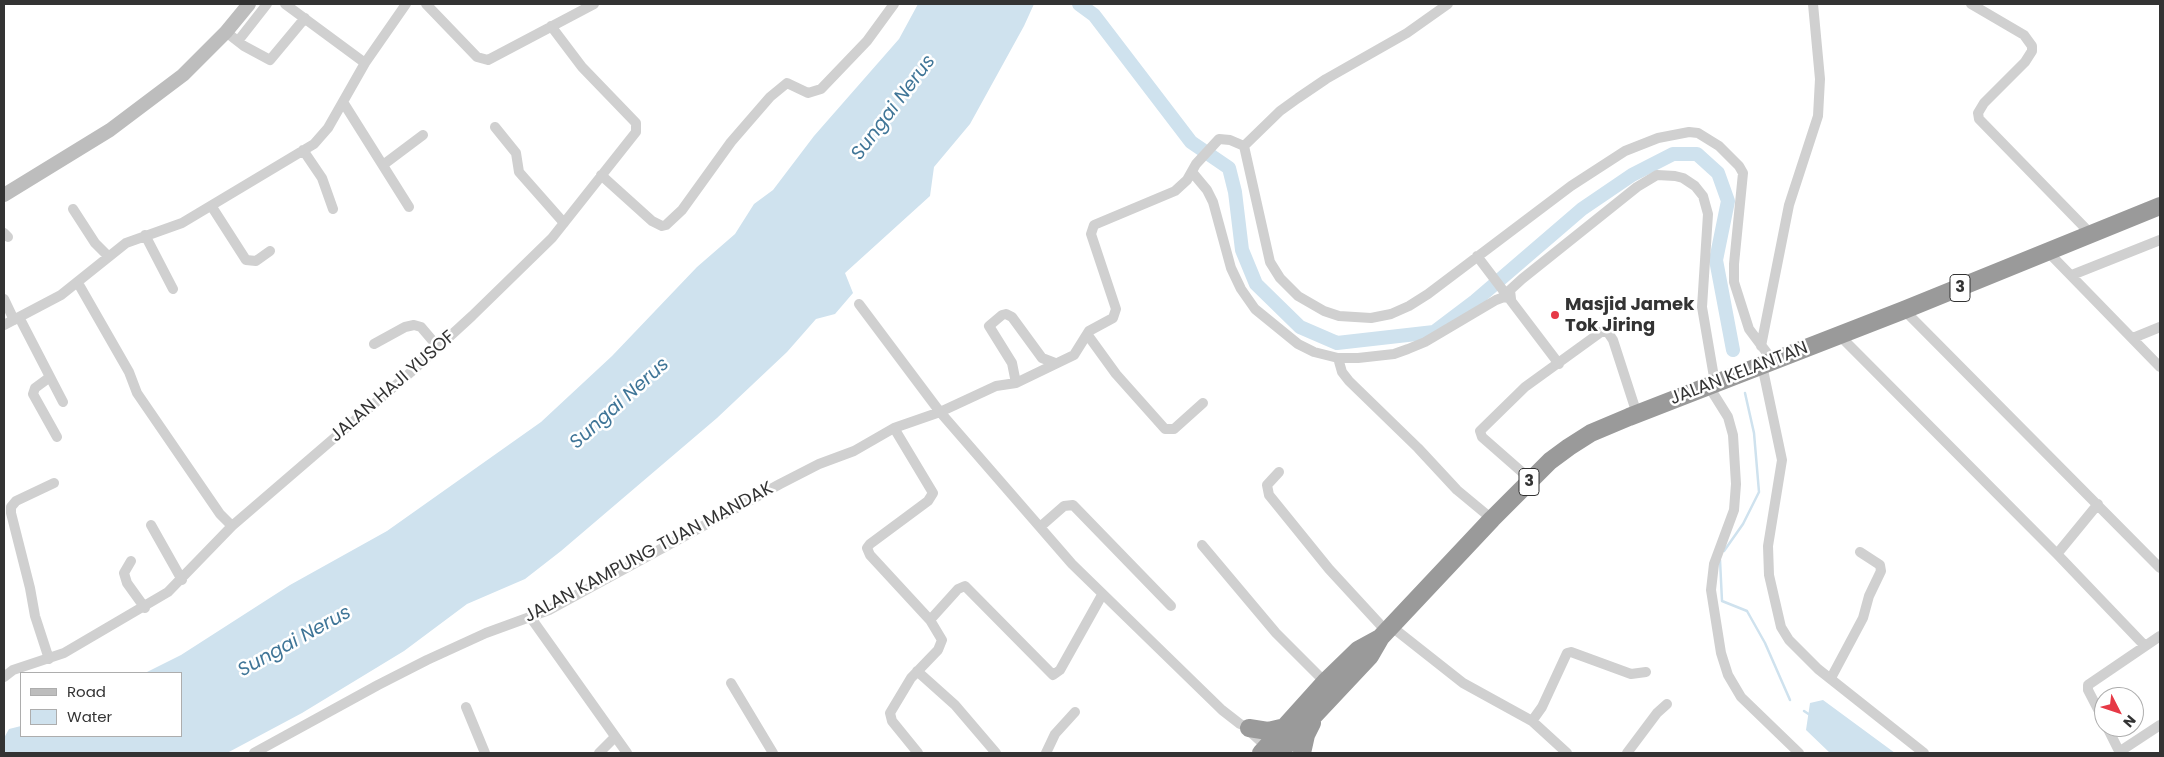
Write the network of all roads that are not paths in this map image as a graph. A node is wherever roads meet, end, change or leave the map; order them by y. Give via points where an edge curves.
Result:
1 (249, 4) edge
2 (267, 4) edge
3 (285, 4) edge
4 (406, 4) edge
5 (426, 4) edge
6 (594, 4) edge
7 (894, 4) edge
8 (1448, 4) edge
9 (1813, 4) edge
10 (1971, 4) edge
11 (304, 18) junction
12 (551, 26) junction
13 (226, 32) junction
14 (238, 41) junction
15 (365, 63) junction
16 (343, 102) junction
17 (495, 127) dead end
18 (423, 135) dead end
19 (1244, 146) junction
20 (304, 150) junction
21 (382, 165) junction
22 (1194, 168) junction
23 (601, 175) junction
24 (4, 195) edge
25 (2160, 206) edge
26 (212, 207) junction
27 (409, 207) dead end
28 (73, 209) dead end
29 (333, 209) dead end
30 (564, 223) junction
31 (2091, 234) junction
32 (145, 235) junction
33 (2160, 240) edge
34 (270, 251) dead end
35 (2048, 252) junction
36 (108, 256) junction
37 (1477, 256) junction
38 (2072, 275) junction
39 (78, 283) junction
40 (173, 289) dead end
41 (1509, 297) junction
42 (4, 299) edge
43 (859, 304) dead end
44 (1904, 310) junction
45 (16, 319) junction
46 (4, 325) edge
47 (2160, 327) edge
48 (1087, 334) junction
49 (1839, 335) junction
50 (2133, 338) junction
51 (374, 344) dead end
52 (1761, 346) junction
53 (438, 347) junction
54 (1338, 358) junction
55 (1055, 363) junction
56 (1560, 364) junction
57 (1764, 364) junction
58 (2160, 367) edge
59 (50, 377) junction
60 (1016, 383) junction
61 (1713, 383) junction
62 (63, 402) dead end
63 (1203, 403) dead end
64 (940, 412) junction
65 (1637, 414) junction
66 (894, 428) junction
67 (56, 437) dead end
68 (1279, 472) dead end
69 (1531, 480) junction
70 (54, 483) dead end
71 (2098, 504) junction
72 (1492, 519) junction
73 (150, 525) dead end
74 (232, 526) junction
75 (1040, 527) junction
76 (1202, 544) dead end
77 (1860, 552) dead end
78 (2057, 554) junction
79 (131, 561) dead end
80 (2160, 568) edge
81 (182, 580) junction
82 (1102, 595) junction
83 (1171, 606) dead end
84 (145, 608) junction
85 (531, 618) junction
86 (930, 620) junction
87 (1387, 632) junction
88 (2160, 636) edge
89 (2145, 646) junction
90 (49, 659) junction
91 (917, 671) junction
92 (1646, 672) dead end
93 (4, 676) edge
94 (1831, 678) junction
95 (1325, 682) junction
96 (731, 683) dead end
97 (2094, 700) edge
98 (1667, 704) dead end
99 (1323, 706) junction
100 (466, 707) dead end
101 (1075, 712) dead end
102 (1532, 721) junction
103 (2160, 725) edge
104 (1285, 726) junction
105 (1247, 728) junction
106 (2144, 736) edge
107 (615, 737) junction
108 (2112, 737) edge
109 (2142, 737) edge
110 (1787, 750) edge
111 (1271, 751) edge
112 (254, 753) edge
113 (485, 753) edge
114 (599, 753) edge
115 (627, 753) edge
116 (773, 753) edge
117 (918, 753) edge
118 (996, 753) edge
119 (1046, 753) edge
120 (1302, 753) edge
121 (1567, 753) edge
122 (1627, 753) edge
123 (1799, 753) edge
124 (1924, 753) edge

1 - 13 main road
2 - 14 street
3 - 11 street
4 - 15 street
5 - 12 street via 477,57 484,59 496,57
6 - 12 street
7 - 23 street via 867,41 821,89 808,93 787,83 770,97 731,142 682,210 666,225 652,221
8 - 19 street via 1391,44 1298,98
9 - 52 street via 1820,79 1818,116 1789,205
10 - 31 street via 2024,35 2032,46 2025,62 1984,104 1978,117
11 - 14 street via 270,60
11 - 15 street
12 - 23 street, JALAN HAJI YUSOF via 582,67 636,123 636,132
13 - 14 street
13 - 24 main road via 184,75 132,114
15 - 16 street
16 - 20 street via 322,137
16 - 21 street
17 - 30 street via 516,152 519,172
18 - 21 street
19 - 22 street via 1230,140 1219,140
19 - 37 street via 1270,262 1289,288 1312,305 1339,316 1371,318 1391,314 1428,294
20 - 26 street
20 - 29 street via 322,178
21 - 27 street
22 - 48 street via 1175,191 1094,225 1091,234 1116,309 1112,318
22 - 54 street via 1213,202 1231,268 1247,299 1298,344
23 - 30 street, JALAN HAJI YUSOF
25 - 31 highway, JALAN KELANTAN / 3
26 - 32 street via 182,223
26 - 34 street via 246,260 256,261
28 - 36 street via 94,243
30 - 53 street, JALAN HAJI YUSOF via 519,271
31 - 35 highway, JALAN KELANTAN / 3
32 - 36 street
32 - 40 street
33 - 38 street
35 - 38 street
35 - 44 highway, JALAN KELANTAN / 3
36 - 39 street
37 - 41 street
37 - 52 street via 1624,151 1658,138 1698,133 1719,146 1743,172 1734,282 1742,314
38 - 50 street
39 - 45 street via 61,296
39 - 74 street via 138,392 220,514
41 - 54 street via 1496,300 1425,342 1394,354
41 - 56 street
41 - 61 street via 1522,279 1636,187 1657,175 1683,178 1703,196 1708,214 1702,307
42 - 45 street
43 - 64 street
44 - 49 highway, JALAN KELANTAN / 3
44 - 71 street
45 - 46 street
45 - 59 street
47 - 50 street
48 - 55 street, JALAN KAMPUNG TUAN MANDAK via 1078,351
48 - 63 street via 1116,374 1165,429 1174,429
49 - 57 highway, JALAN KELANTAN / 3
49 - 78 street
50 - 58 street
51 - 53 street via 414,325 421,327
52 - 57 street
53 - 74 street, JALAN HAJI YUSOF
54 - 72 street via 1348,381 1457,490
55 - 60 street, JALAN KAMPUNG TUAN MANDAK
55 - 60 street via 1042,358 1012,317 1002,314 989,326 1012,363
56 - 65 street via 1601,332 1607,331 1613,340
56 - 69 street via 1525,387 1480,431 1482,437
57 - 61 highway, JALAN KELANTAN / 3
57 - 94 street via 1782,460 1768,546 1774,603 1781,627 1789,640
59 - 62 street
59 - 67 street via 35,388 33,394
60 - 64 street, JALAN KAMPUNG TUAN MANDAK via 996,386
61 - 65 highway, JALAN KELANTAN / 3
61 - 110 street via 1731,422 1736,484 1734,510 1714,564 1711,584 1721,652 1728,675 1741,697
64 - 66 street, JALAN KAMPUNG TUAN MANDAK
64 - 75 street
65 - 69 highway, JALAN KELANTAN / 3 via 1591,433 1569,447
66 - 85 street, JALAN KAMPUNG TUAN MANDAK via 780,484
66 - 86 street via 933,493 928,501 870,544 867,552
68 - 87 street via 1267,485 1268,495
69 - 72 highway, JALAN KELANTAN / 3
70 - 90 street via 16,501 10,513
71 - 78 street
71 - 80 street
72 - 87 highway, JALAN KELANTAN / 3
73 - 81 street
74 - 81 street, JALAN HAJI YUSOF
75 - 82 street
75 - 83 street via 1064,506 1072,504
76 - 95 street via 1276,633
77 - 94 street via 1880,565 1882,571 1869,596 1863,618
78 - 89 street
79 - 84 street via 124,573 127,583
81 - 84 street, JALAN HAJI YUSOF
82 - 86 street via 1060,670 1053,675 969,587 958,589
82 - 105 street via 1222,710
84 - 90 street, JALAN HAJI YUSOF via 64,654
85 - 107 street
85 - 112 street, JALAN KAMPUNG TUAN MANDAK via 486,633 427,660
86 - 91 street via 940,633 942,644
87 - 95 highway, JALAN KELANTAN / 3 via 1358,650
87 - 99 highway, JALAN KELANTAN / 3 via 1370,656
87 - 102 street via 1463,682
88 - 89 street
89 - 97 street via 2087,686
90 - 93 street, JALAN HAJI YUSOF
91 - 117 street via 890,713 892,721
91 - 118 street via 952,701
92 - 102 street via 1630,674 1571,652 1566,653 1542,707
94 - 124 street
95 - 104 highway, JALAN KELANTAN / 3
96 - 116 street
98 - 122 street
99 - 111 highway, JALAN KELANTAN / 3
99 - 120 highway via 1306,735
100 - 113 street
101 - 119 street via 1055,734
102 - 121 street
103 - 106 street
104 - 105 highway via 1268,731
104 - 111 highway, JALAN KELANTAN / 3
105 - 111 highway via 1251,743
107 - 114 street
107 - 115 street
108 - 109 street via 2122,750
110 - 123 street

